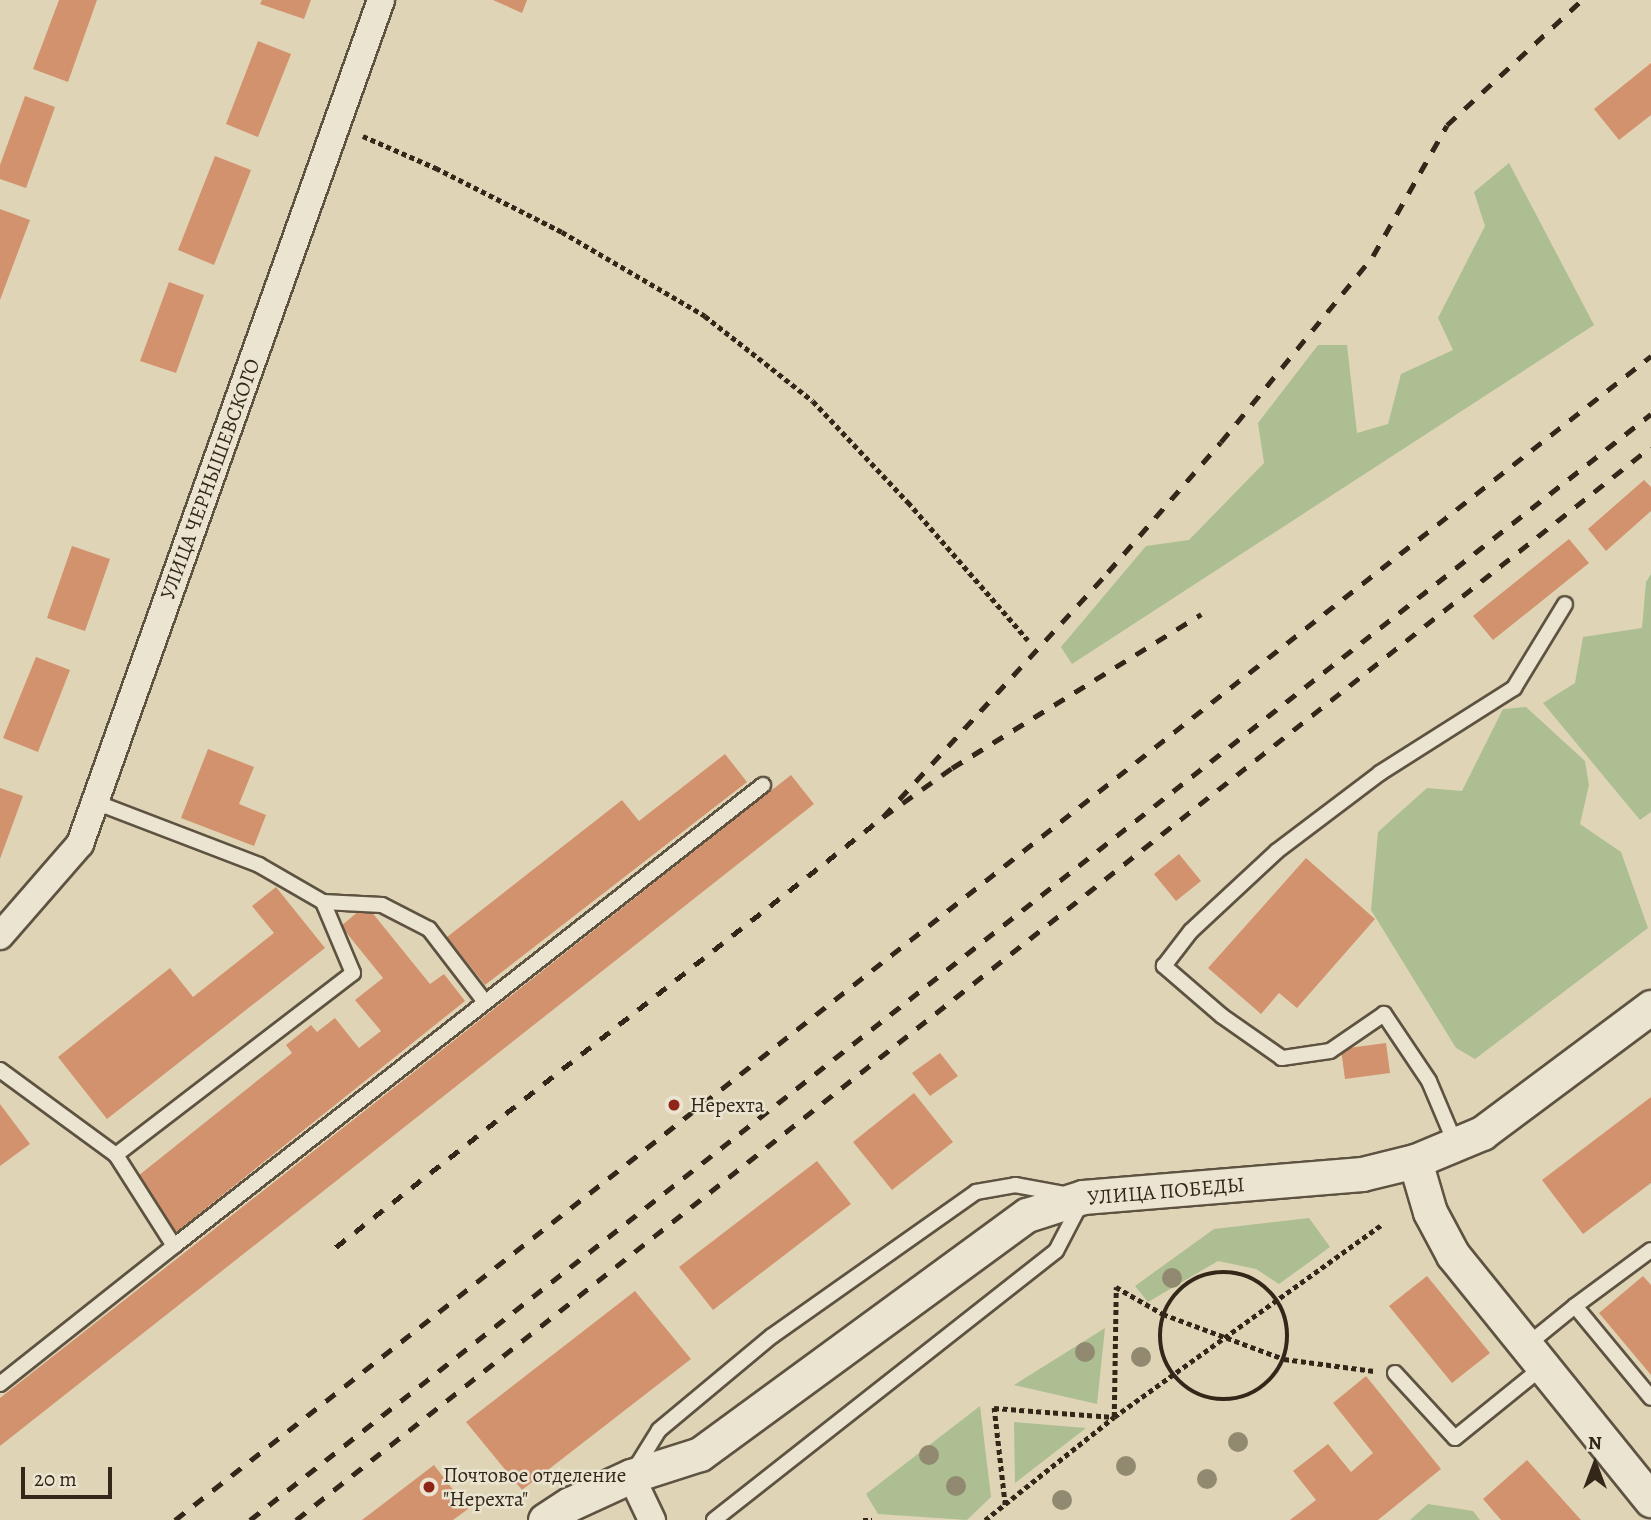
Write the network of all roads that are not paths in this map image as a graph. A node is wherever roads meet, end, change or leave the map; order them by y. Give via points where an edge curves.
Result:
1 (381, 0) edge
2 (1565, 604) dead end
3 (764, 785) dead end
4 (95, 802) junction
5 (323, 902) junction
6 (0, 936) edge
7 (485, 1002) junction
8 (1651, 1007) edge
9 (0, 1070) edge
10 (1456, 1145) junction
11 (116, 1155) junction
12 (1415, 1161) junction
13 (1083, 1197) junction
14 (174, 1246) junction
15 (1651, 1250) edge
16 (1575, 1306) junction
17 (1536, 1355) junction
18 (1395, 1373) road end
19 (0, 1384) edge
20 (1651, 1398) edge
21 (631, 1476) junction
22 (1651, 1500) edge
23 (545, 1520) edge
24 (652, 1520) edge
25 (714, 1520) edge

1 - 4 street, УЛИЦА ЧЕРНЫШЕВСКОГО
2 - 10 lane via 1514,688 1380,773 1277,851 1191,931 1164,966 1222,1016 1282,1058 1330,1051 1384,1014 1429,1081
3 - 7 lane
4 - 5 lane via 259,865
4 - 6 street, УЛИЦА ЧЕРНЫШЕВСКОГО via 80,844
5 - 7 lane via 382,905 429,929
5 - 11 lane via 353,973
7 - 14 lane
8 - 10 street, УЛИЦА ПОБЕДЫ via 1482,1133
9 - 11 lane
10 - 12 street, УЛИЦА ПОБЕДЫ
11 - 14 lane
12 - 13 street, УЛИЦА ПОБЕДЫ via 1362,1174
12 - 17 street via 1430,1212 1453,1255
13 - 21 street, УЛИЦА ПОБЕДЫ via 1027,1215 700,1454
13 - 21 lane via 1015,1185 976,1192 762,1344 659,1430
13 - 25 lane via 1056,1251
14 - 19 lane
15 - 16 lane
16 - 17 lane
16 - 20 lane
17 - 18 lane via 1455,1438
17 - 22 street
21 - 23 street, УЛИЦА ПОБЕДЫ
21 - 24 street

